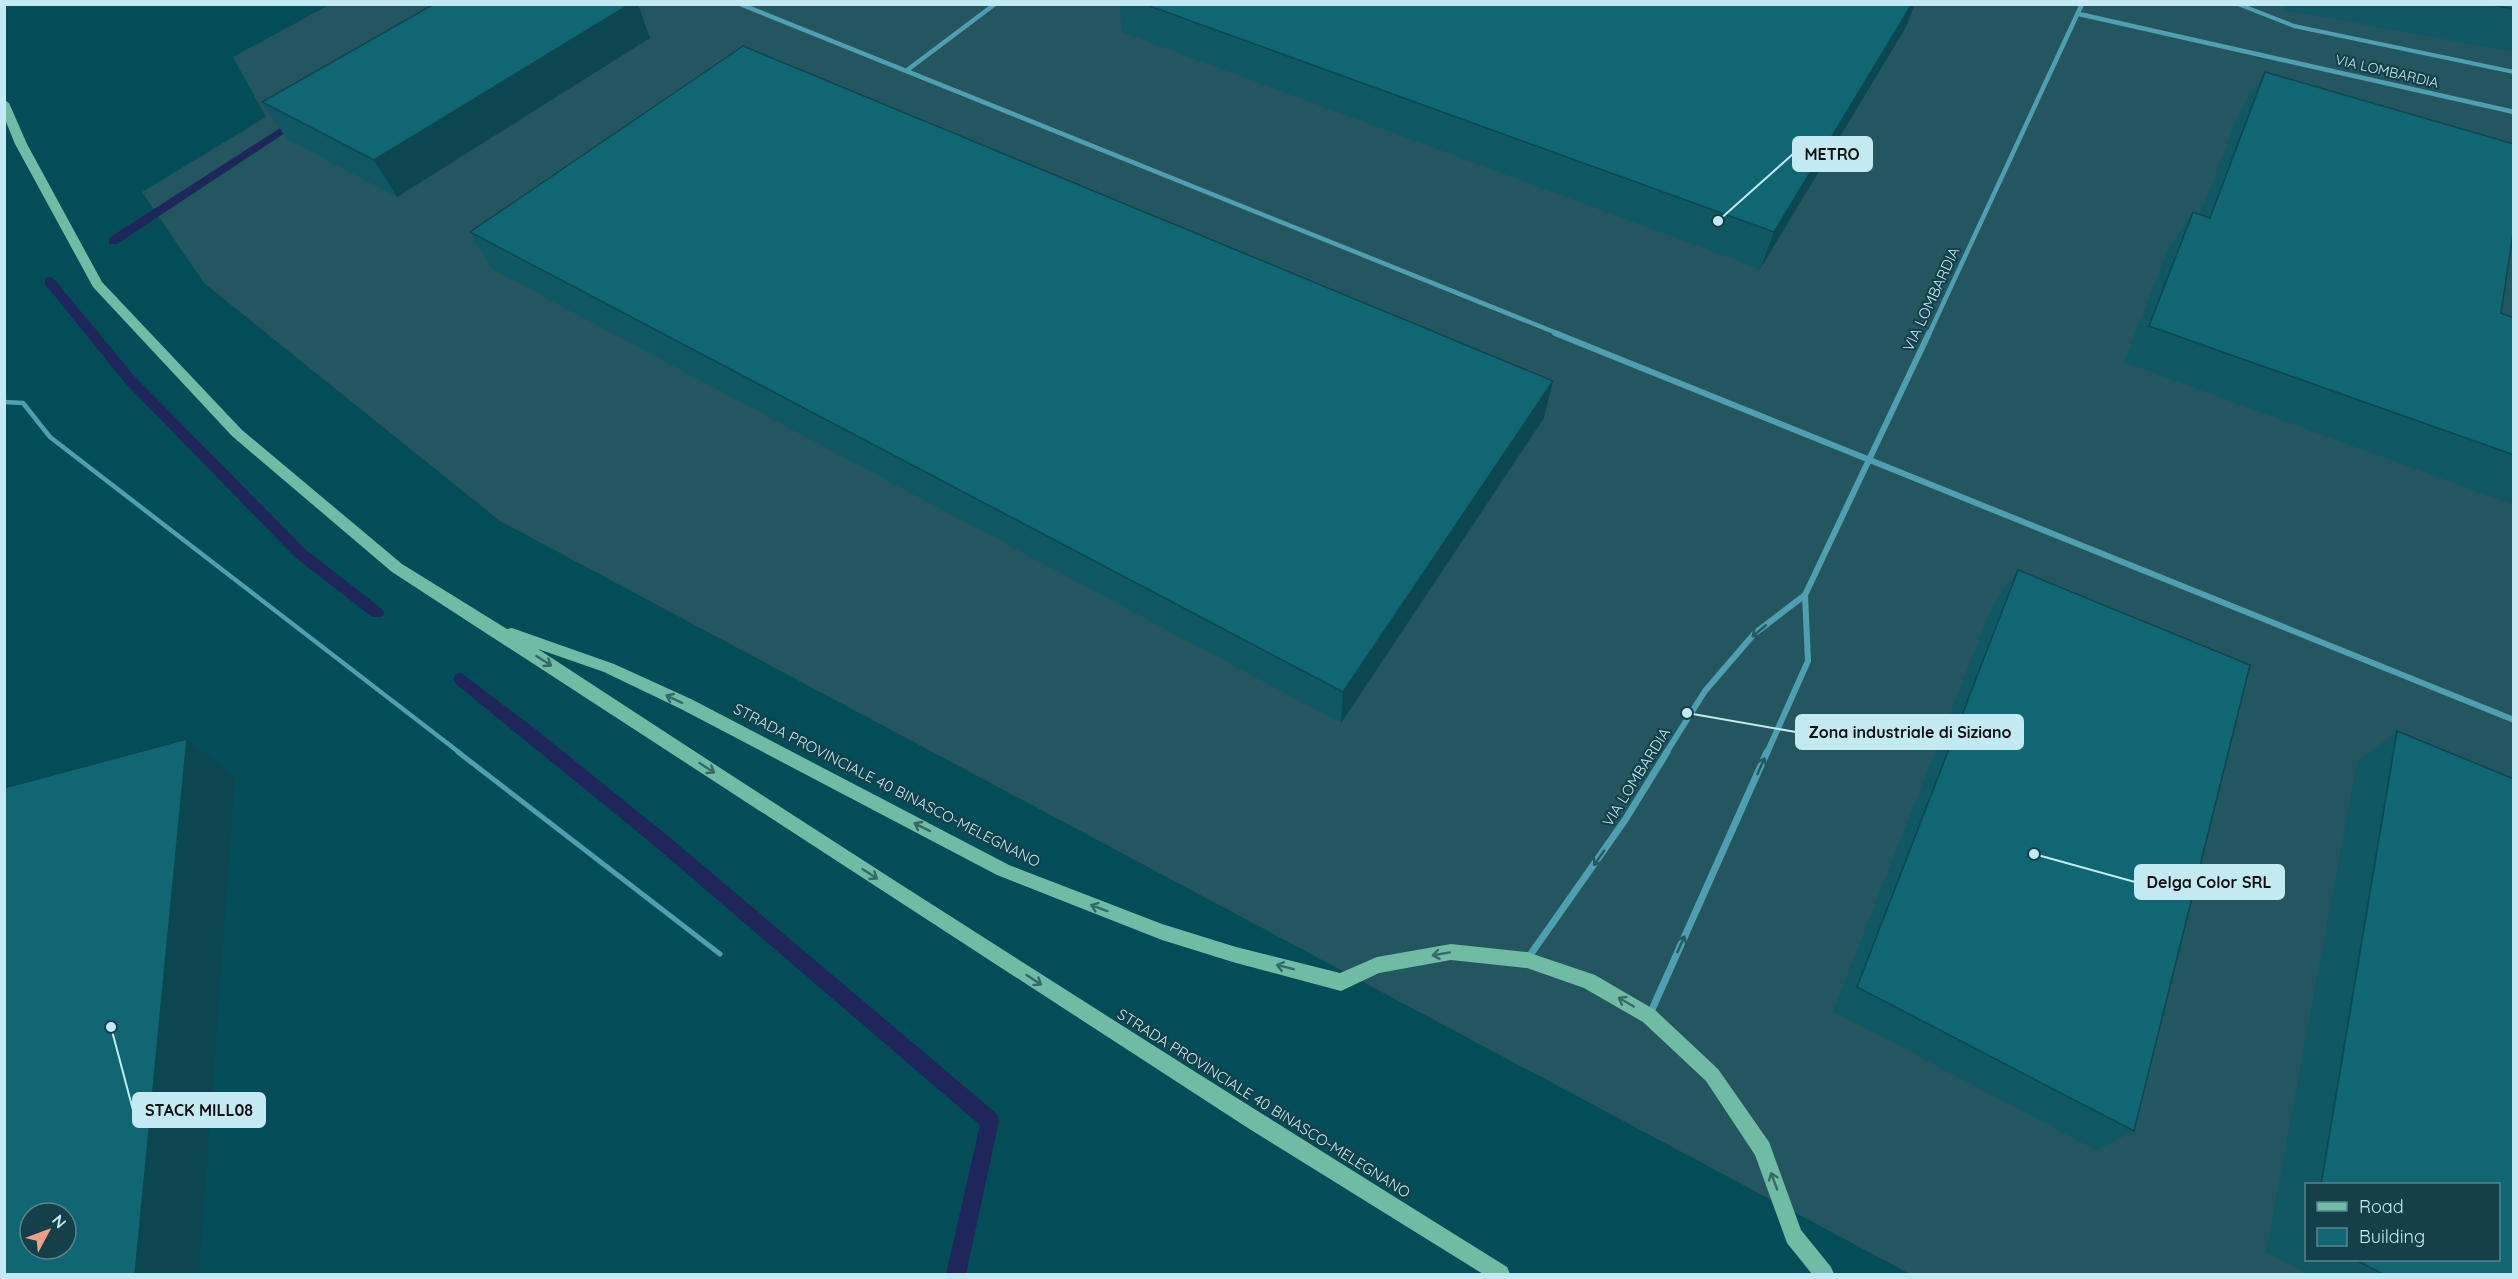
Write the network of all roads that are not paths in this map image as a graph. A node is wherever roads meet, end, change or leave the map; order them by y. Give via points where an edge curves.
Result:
1 (740, 4) edge
2 (995, 4) edge
3 (2082, 4) edge
4 (2238, 4) edge
5 (2079, 14) junction
6 (906, 71) junction
7 (2514, 72) edge
8 (4, 103) edge
9 (2514, 112) edge
10 (4, 402) edge
11 (1871, 459) junction
12 (1805, 595) junction
13 (495, 629) junction
14 (2514, 720) edge
15 (720, 954) dead end
16 (1527, 960) junction
17 (1649, 1016) junction
18 (1500, 1275) edge
19 (1824, 1275) edge

1 - 6 street
2 - 6 street
3 - 5 street, VIA LOMBARDIA
4 - 7 lane via 2295,26
5 - 9 street, VIA LOMBARDIA
5 - 11 street, VIA LOMBARDIA
6 - 11 street
8 - 13 main road, STRADA PROVINCIALE 40 BINASCO-MELEGNANO via 21,144 105,292 237,433 397,568
10 - 15 lane via 23,403 50,437
11 - 12 street, VIA LOMBARDIA
11 - 14 street
12 -> 16 street, VIA LOMBARDIA via 1754,633 1705,692 1625,820
17 -> 12 street, VIA LOMBARDIA via 1808,661
16 -> 13 main road, STRADA PROVINCIALE 40 BINASCO-MELEGNANO via 1451,952 1377,965 1341,982 1162,932 1004,870 686,704 609,668
13 -> 18 main road, STRADA PROVINCIALE 40 BINASCO-MELEGNANO via 757,802
17 -> 16 main road, STRADA PROVINCIALE 40 BINASCO-MELEGNANO via 1589,981
19 -> 17 main road, STRADA PROVINCIALE 40 BINASCO-MELEGNANO via 1794,1236 1762,1149 1719,1084

